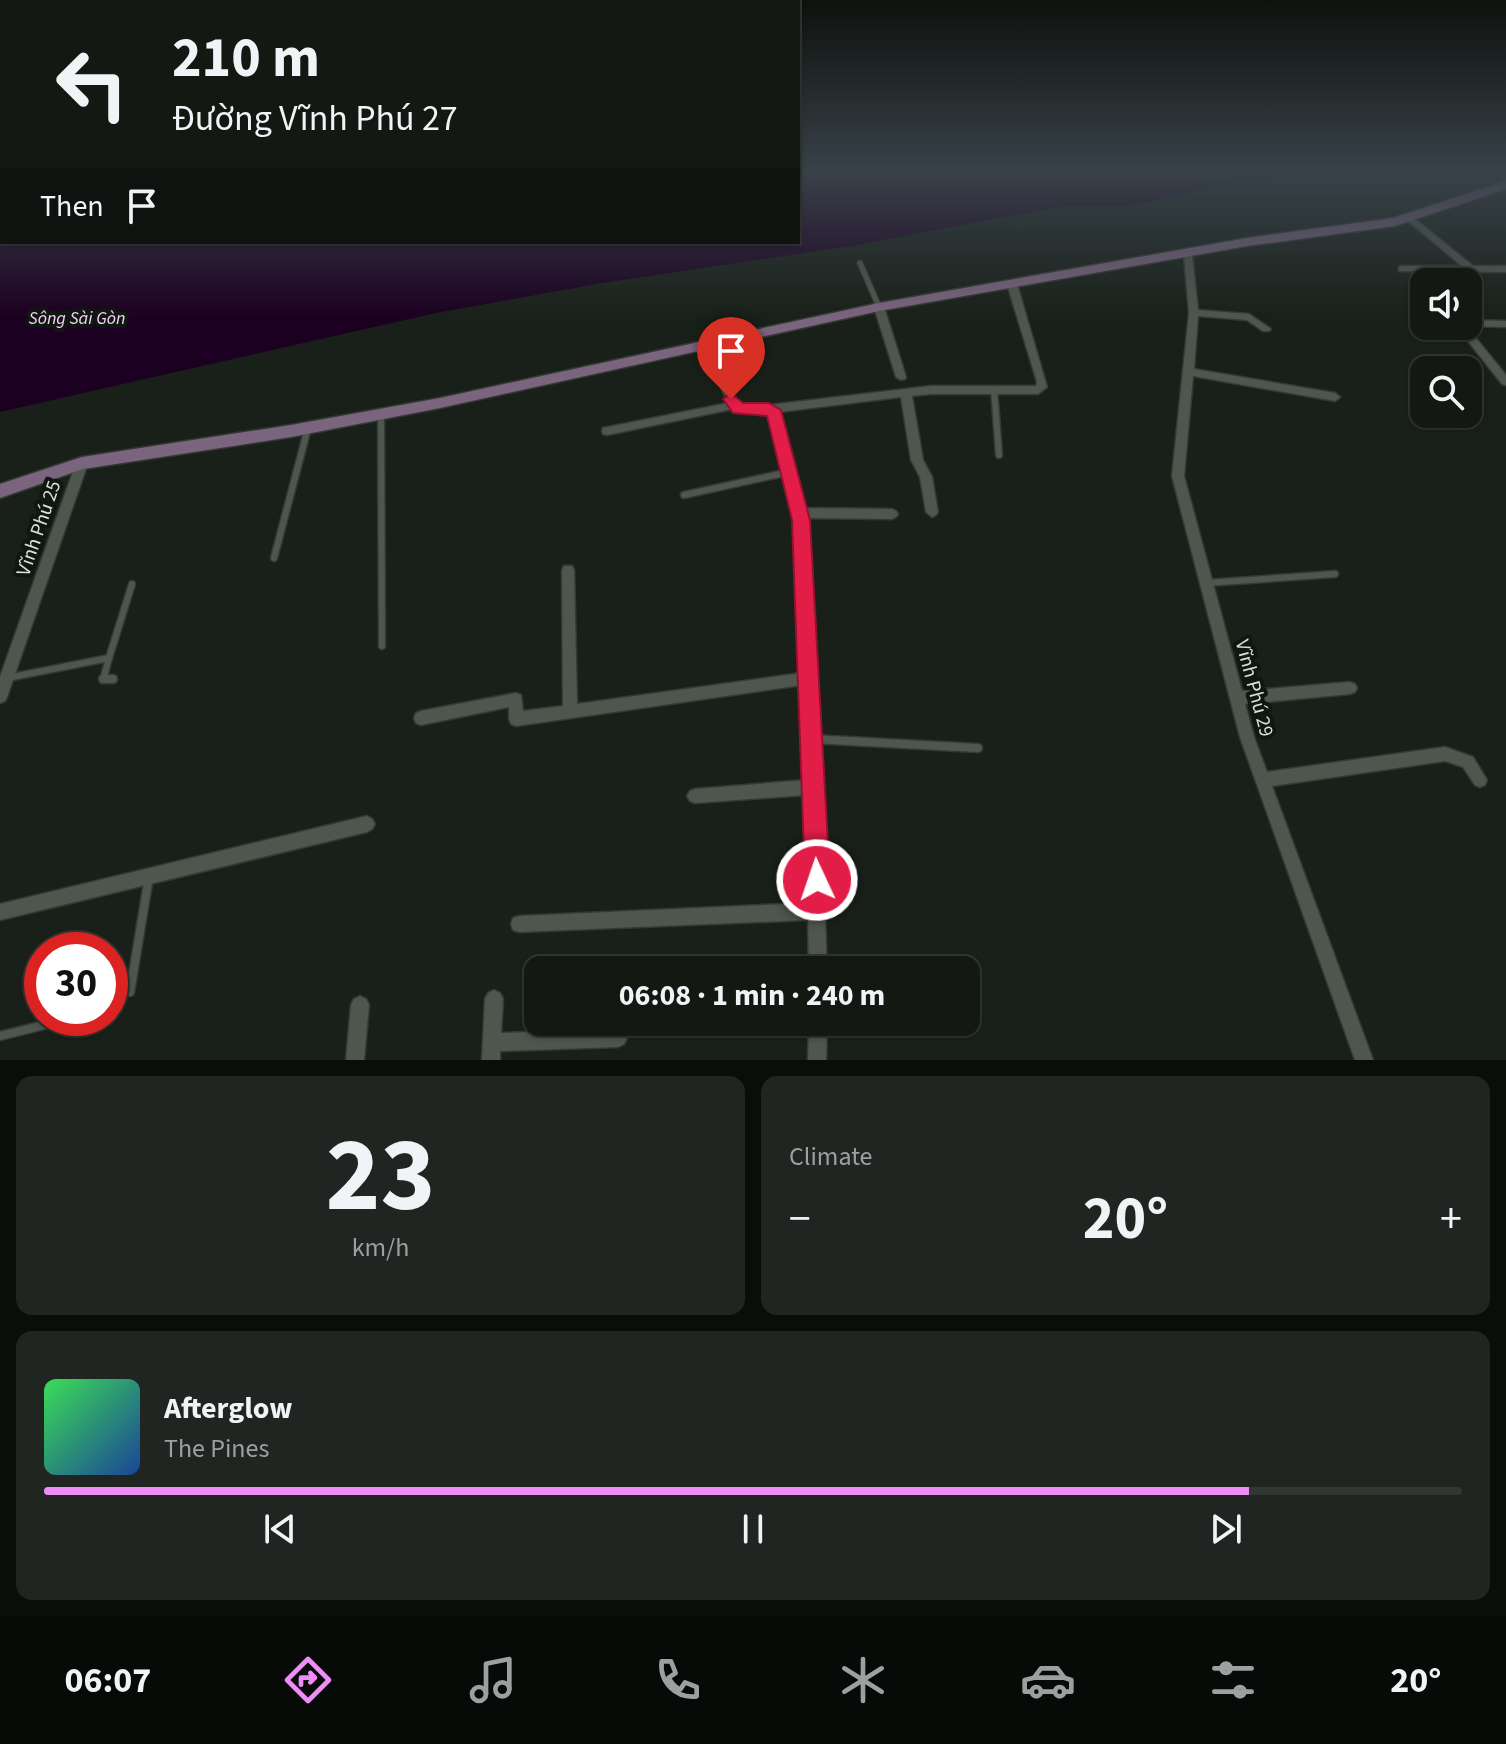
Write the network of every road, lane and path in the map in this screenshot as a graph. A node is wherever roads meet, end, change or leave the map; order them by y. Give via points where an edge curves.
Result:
1 (1393, 220) edge
2 (1413, 220) edge
3 (1183, 255) junction
4 (860, 263) dead end
5 (1470, 268) edge
6 (1402, 269) dead end
7 (1410, 269) edge
8 (1482, 269) edge
9 (1506, 269) edge
10 (1012, 284) junction
11 (879, 307) junction
12 (1194, 313) junction
13 (1482, 323) edge
14 (1506, 324) edge
15 (1266, 329) dead end
16 (1472, 340) edge
17 (706, 343) junction
18 (1189, 372) junction
19 (901, 377) dead end
20 (1506, 382) edge
21 (994, 389) junction
22 (906, 393) junction
23 (1335, 397) dead end
24 (735, 405) junction
25 (769, 409) junction
26 (381, 414) junction
27 (308, 428) junction
28 (607, 431) dead end
29 (999, 455) dead end
30 (82, 463) junction
31 (789, 472) junction
32 (0, 491) edge
33 (684, 495) dead end
34 (932, 512) dead end
35 (799, 513) junction
36 (892, 514) dead end
37 (274, 558) dead end
38 (568, 570) dead end
39 (1335, 574) dead end
40 (1206, 583) junction
41 (132, 584) dead end
42 (382, 646) dead end
43 (109, 658) junction
44 (7, 678) junction
45 (810, 678) junction
46 (113, 679) dead end
47 (1350, 688) dead end
48 (0, 697) edge
49 (1236, 698) junction
50 (570, 712) junction
51 (421, 718) dead end
52 (812, 739) junction
53 (978, 748) dead end
54 (1263, 780) junction
55 (1480, 780) dead end
56 (814, 787) junction
57 (695, 796) dead end
58 (367, 824) dead end
59 (149, 877) junction
60 (819, 911) junction
61 (0, 912) edge
62 (519, 924) dead end
63 (818, 956) edge
64 (130, 992) dead end
65 (494, 999) dead end
66 (360, 1005) dead end
67 (24, 1030) edge
68 (0, 1036) edge
69 (818, 1036) edge
70 (618, 1038) dead end
71 (492, 1051) edge
72 (355, 1060) edge
73 (817, 1060) edge
74 (1364, 1060) edge

1 - 3 street
2 - 5 street
3 - 10 street
3 - 12 street, Vĩnh Phú 29
4 - 11 lane
6 - 7 street
8 - 9 street
10 - 11 street
10 - 21 street via 1042,387
11 - 17 street
11 - 19 street
12 - 15 street via 1249,317
12 - 18 street, Vĩnh Phú 29
13 - 14 street
16 - 20 street
17 - 24 street
17 - 26 street
18 - 23 street
18 - 40 street, Vĩnh Phú 29 via 1178,476
21 - 22 street
21 - 29 lane
22 - 25 street
22 - 34 street
24 - 25 street
24 - 28 street
25 - 31 street via 775,414
26 - 27 street
26 - 42 lane
27 - 30 street
27 - 37 lane
30 - 32 street
30 - 44 street, Vĩnh Phú 25
31 - 33 lane
31 - 35 street
35 - 36 street
35 - 45 street
38 - 50 street
39 - 40 lane
40 - 49 street, Vĩnh Phú 29
41 - 43 lane
43 - 44 lane
43 - 46 lane via 103,680
44 - 48 street, Vĩnh Phú 25
45 - 50 street
45 - 52 street
47 - 49 street
49 - 54 street, Vĩnh Phú 29
50 - 51 street via 516,719 516,699
52 - 53 lane
52 - 56 street
54 - 55 street via 1445,754 1468,762
54 - 74 street, Vĩnh Phú 29
56 - 57 street
56 - 60 street
58 - 59 street
59 - 61 street
59 - 64 lane
60 - 62 street
60 - 63 street
65 - 71 street
66 - 72 street
67 - 68 lane
69 - 73 street
70 - 71 street

